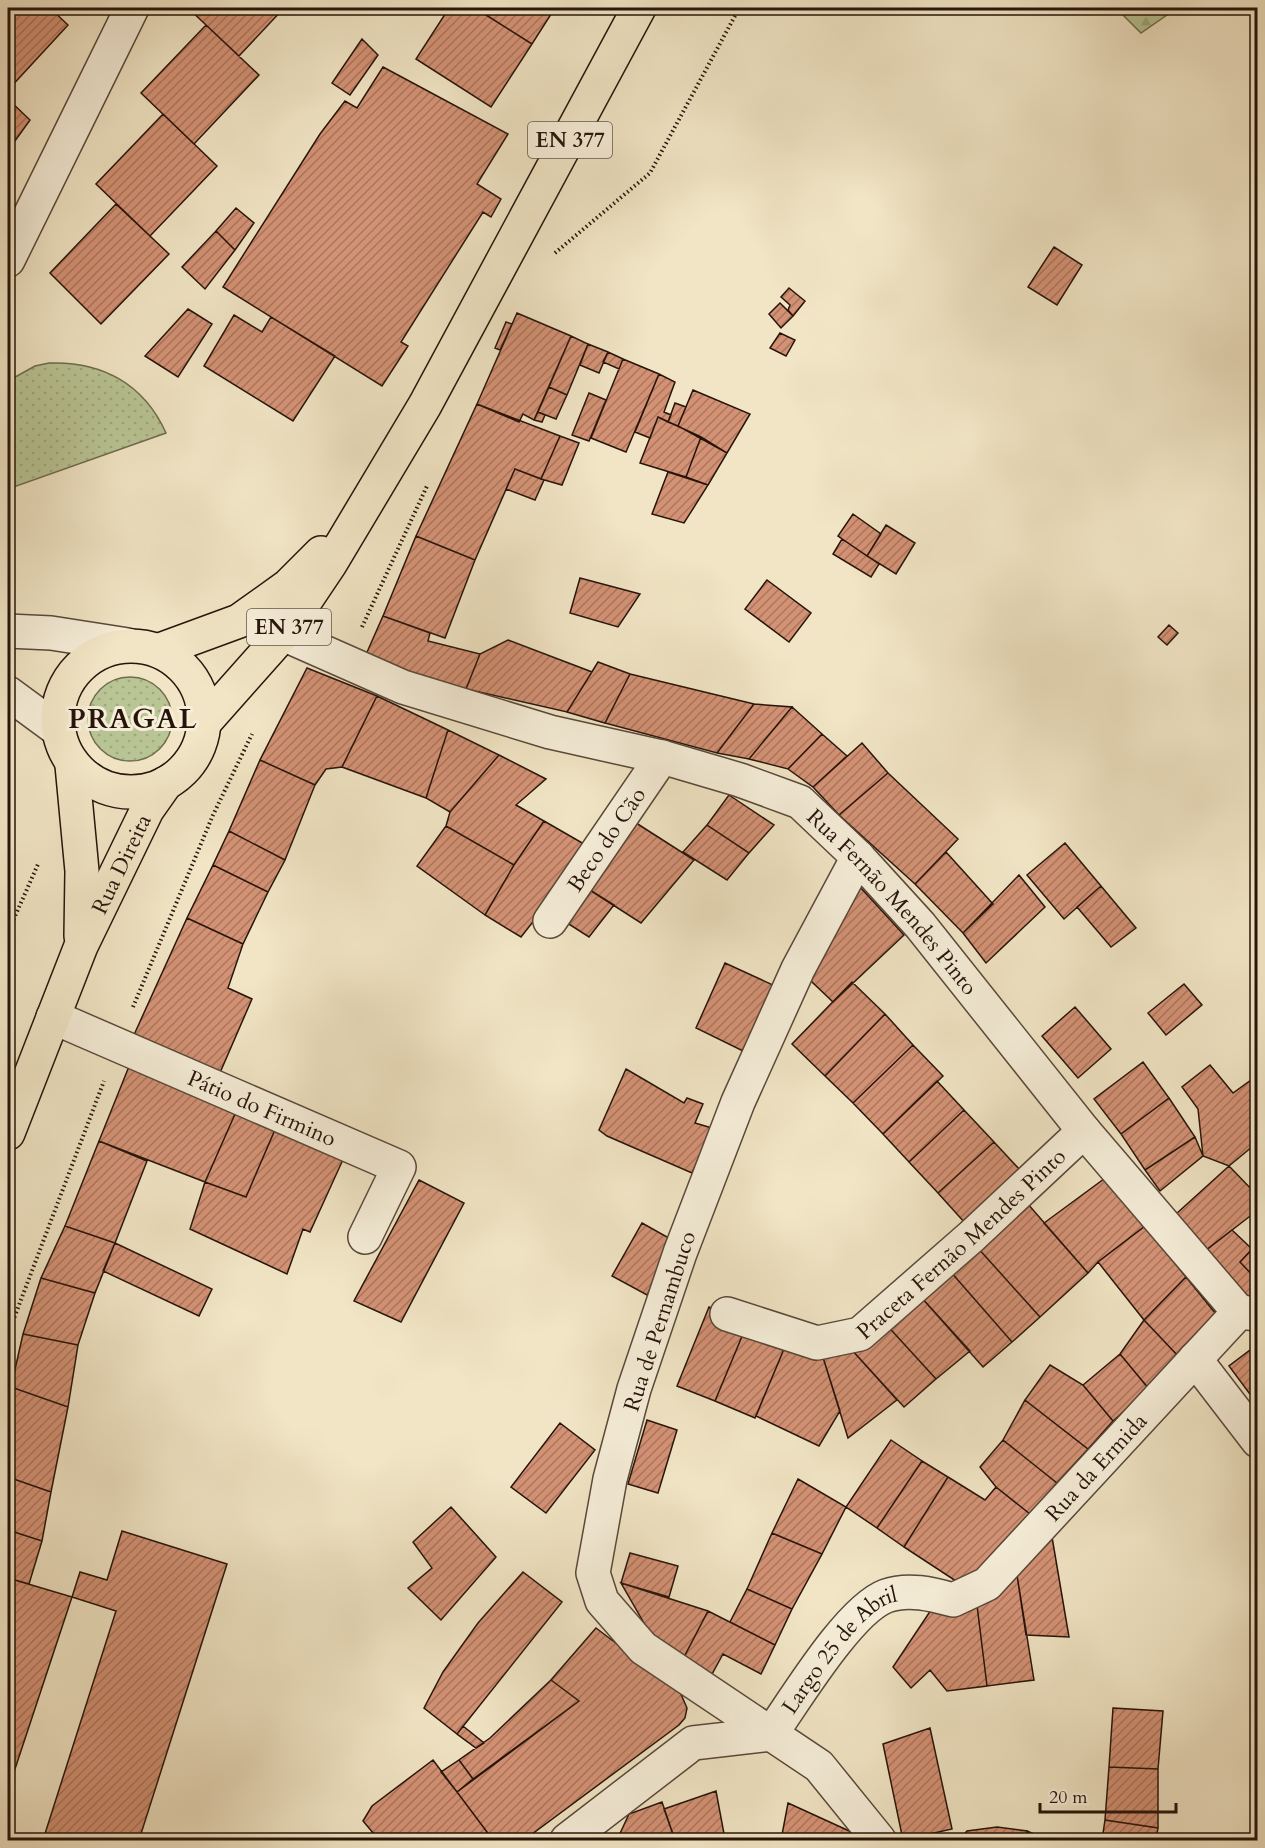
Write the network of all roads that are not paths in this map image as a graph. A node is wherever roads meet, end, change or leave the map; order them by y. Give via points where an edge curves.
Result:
1 (132, 8) edge
2 (639, 8) edge
3 (8, 260) edge
4 (356, 518) junction
5 (8, 631) edge
6 (283, 634) junction
7 (128, 645) junction
8 (160, 650) junction
9 (8, 693) edge
10 (204, 723) junction
11 (57, 729) junction
12 (662, 757) junction
13 (72, 765) junction
14 (166, 783) junction
15 (858, 857) junction
16 (550, 921) dead end
17 (81, 946) junction
18 (53, 1017) junction
19 (1084, 1131) junction
20 (8, 1133) edge
21 (365, 1237) dead end
22 (1248, 1313) edge
23 (727, 1314) dead end
24 (1195, 1359) junction
25 (1257, 1441) edge
26 (923, 1591) joint
27 (771, 1734) junction
28 (567, 1840) edge
29 (879, 1840) edge

1 - 3 street
2 - 4 main road, EN 377 via 425,405
4 - 6 main road, EN 377
4 - 8 main road, EN 377 via 288,586 239,621
5 - 7 street
6 - 10 main road, EN 377
6 - 12 street, Rua Fernão Mendes Pinto via 404,687 459,705 550,732
7 - 8 main road, EN 377
7 - 11 main road, EN 377 via 98,652 74,671 60,698
8 - 10 main road, EN 377 via 184,668 201,693
9 - 11 street
10 - 14 main road, EN 377 via 199,747 185,768
11 - 13 main road, EN 377
12 - 15 street, Rua Fernão Mendes Pinto via 800,802
12 - 16 street, Beco do Cão
13 - 14 main road, EN 377 via 92,782 116,792 142,792
13 - 17 main road, Rua Direita / EN 377 via 82,871
14 - 17 main road, Rua Direita / EN 377 via 147,810
15 - 19 street, Rua Fernão Mendes Pinto via 920,925
15 - 27 street, Rua de Pernambuco via 798,969 738,1102 680,1253 634,1389 610,1479 593,1573 602,1601 643,1648
17 - 18 main road, Rua Direita / EN 377
18 - 20 main road, Rua Direita / EN 377
18 - 21 street, Pátio do Firmino via 399,1167
19 - 22 street, Rua Fernão Mendes Pinto
19 - 23 street, Praceta Fernão Mendes Pinto via 860,1334 817,1343
22 - 24 street, Rua da Ermida
24 - 25 street
24 - 26 street, Rua da Ermida via 987,1584 953,1600
26 - 27 street, Largo 25 de Abril via 885,1596 858,1616
27 - 28 street via 693,1743
27 - 29 street, Rua de Pernambuco via 819,1766

